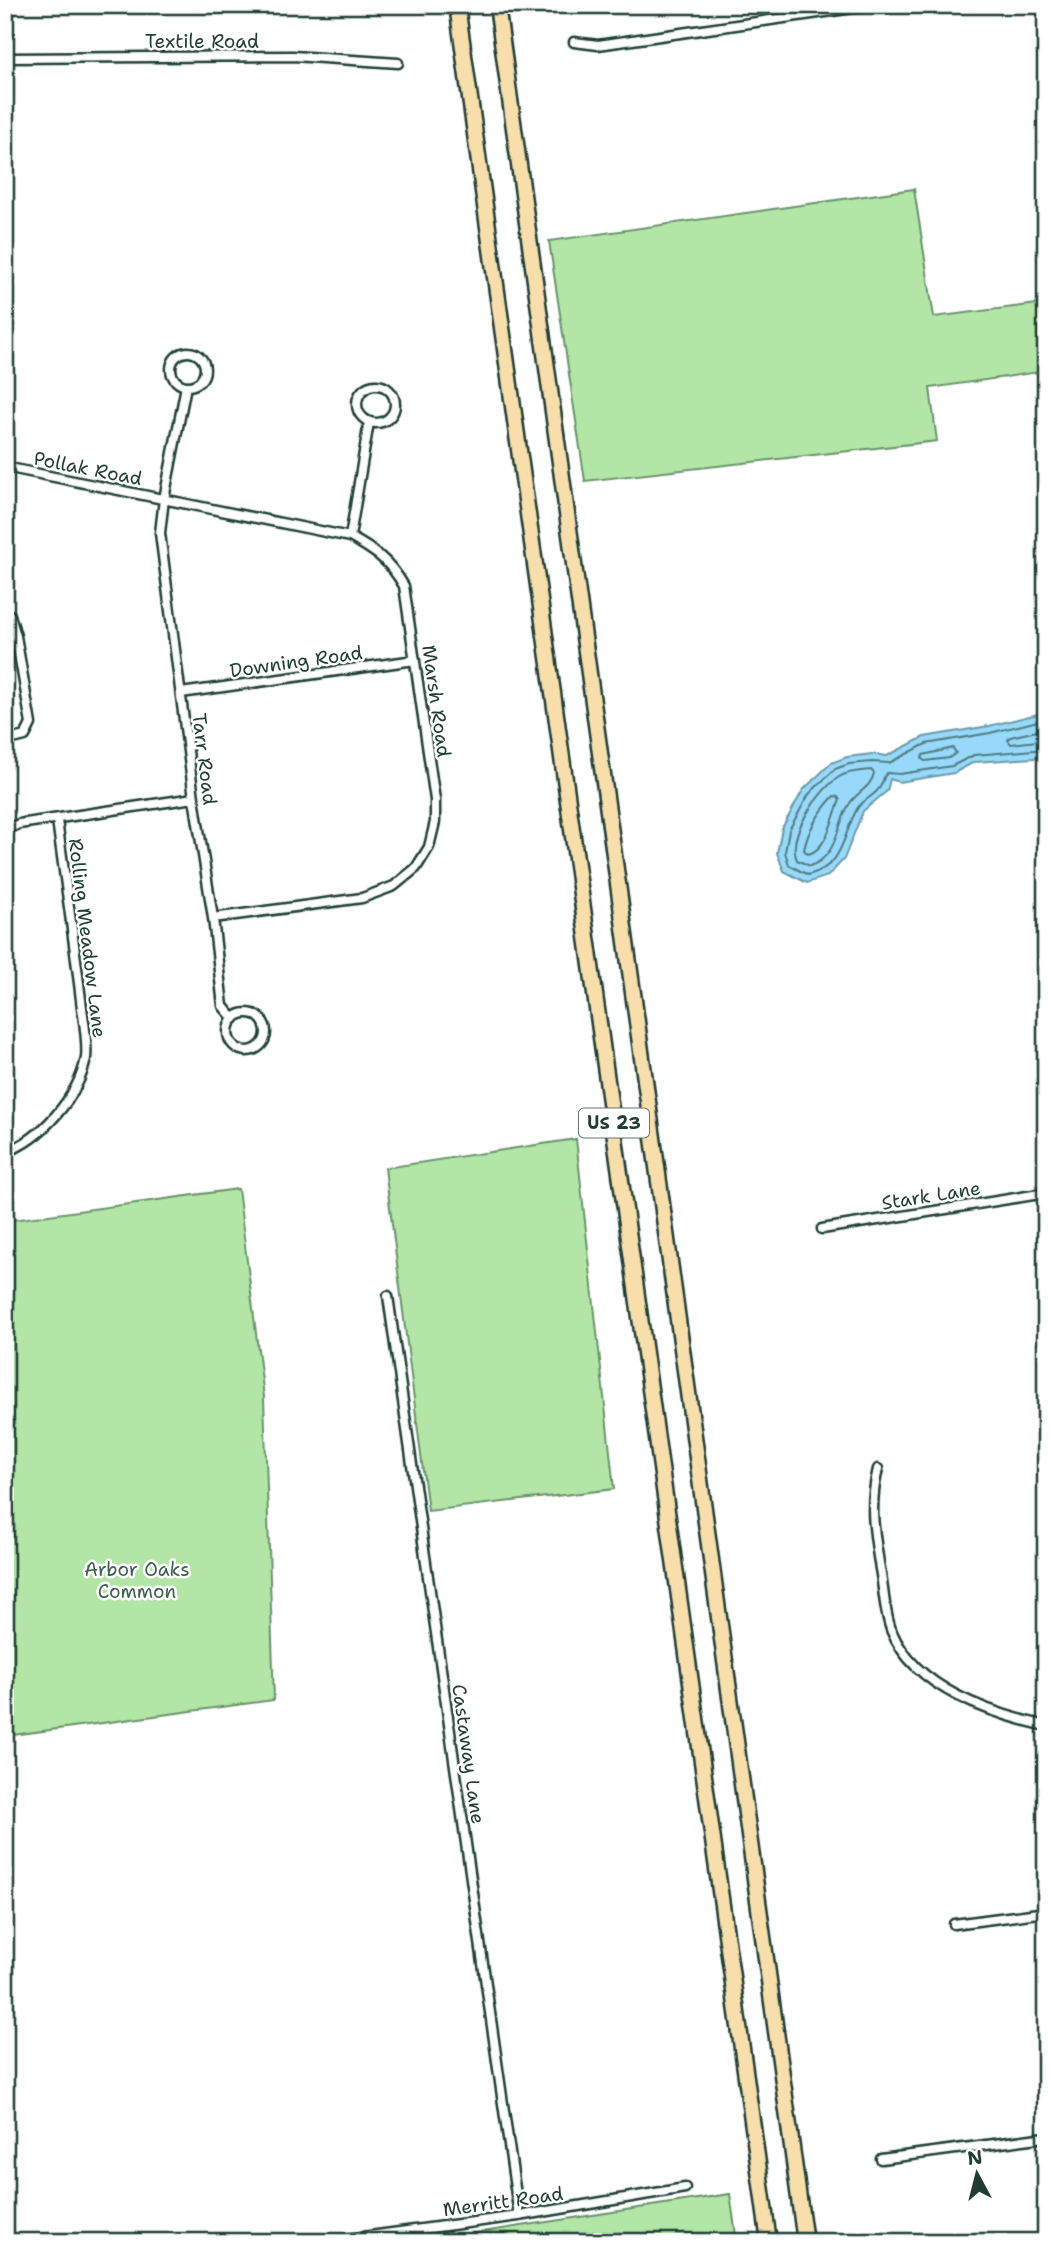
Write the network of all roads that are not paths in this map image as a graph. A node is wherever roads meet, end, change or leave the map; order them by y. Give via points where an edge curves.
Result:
1 (455, 5) edge
2 (497, 5) edge
3 (874, 5) edge
4 (574, 42) dead end
5 (5, 58) edge
6 (398, 63) dead end
7 (186, 386) junction
8 (369, 422) junction
9 (5, 467) edge
10 (164, 499) junction
11 (349, 537) junction
12 (5, 614) edge
13 (415, 660) junction
14 (181, 693) junction
15 (5, 741) edge
16 (194, 798) junction
17 (57, 820) junction
18 (5, 830) edge
19 (213, 918) junction
20 (234, 1019) junction
21 (5, 1152) edge
22 (1046, 1193) edge
23 (822, 1229) dead end
24 (388, 1296) dead end
25 (878, 1469) dead end
26 (1046, 1726) edge
27 (1046, 1912) edge
28 (954, 1924) dead end
29 (1046, 2137) edge
30 (881, 2159) dead end
31 (685, 2188) dead end
32 (519, 2216) junction
33 (325, 2242) edge
34 (769, 2242) edge
35 (805, 2242) edge

1 - 34 highway, US 23
2 - 35 highway, US 23
3 - 4 street via 598,45
5 - 6 street, Textile Road via 293,56
7 - 7 street via 173,376 171,365 182,352 193,352 202,359 205,370 201,380
7 - 10 street, Tarr Road
8 - 8 street via 357,408 358,395 373,385 385,387 393,396 392,414 382,422
8 - 11 street
9 - 10 street, Pollak Road
10 - 11 street, Marsh Road
10 - 14 street, Tarr Road via 161,545
11 - 13 street, Marsh Road via 379,553 404,586
12 - 15 street via 13,621 31,724 25,736
13 - 14 street, Downing Road
13 - 19 street, Marsh Road via 435,800 429,847 416,868 394,886 362,898
14 - 16 street, Tarr Road
16 - 17 street
16 - 19 street, Tarr Road
17 - 18 street
17 - 21 street, Rolling Meadow Lane via 86,1058 58,1112 26,1142
19 - 20 street, Tarr Road via 223,1006
20 - 20 street via 250,1013 261,1018 266,1035 259,1046 248,1051 231,1042 229,1030
22 - 23 street, Stark Lane
24 - 32 street, Castaway Lane
25 - 26 street via 871,1506 876,1547 886,1611 905,1653 937,1684 971,1703
27 - 28 street
29 - 30 street
31 - 32 street, Merritt Road
32 - 33 street, Merritt Road

